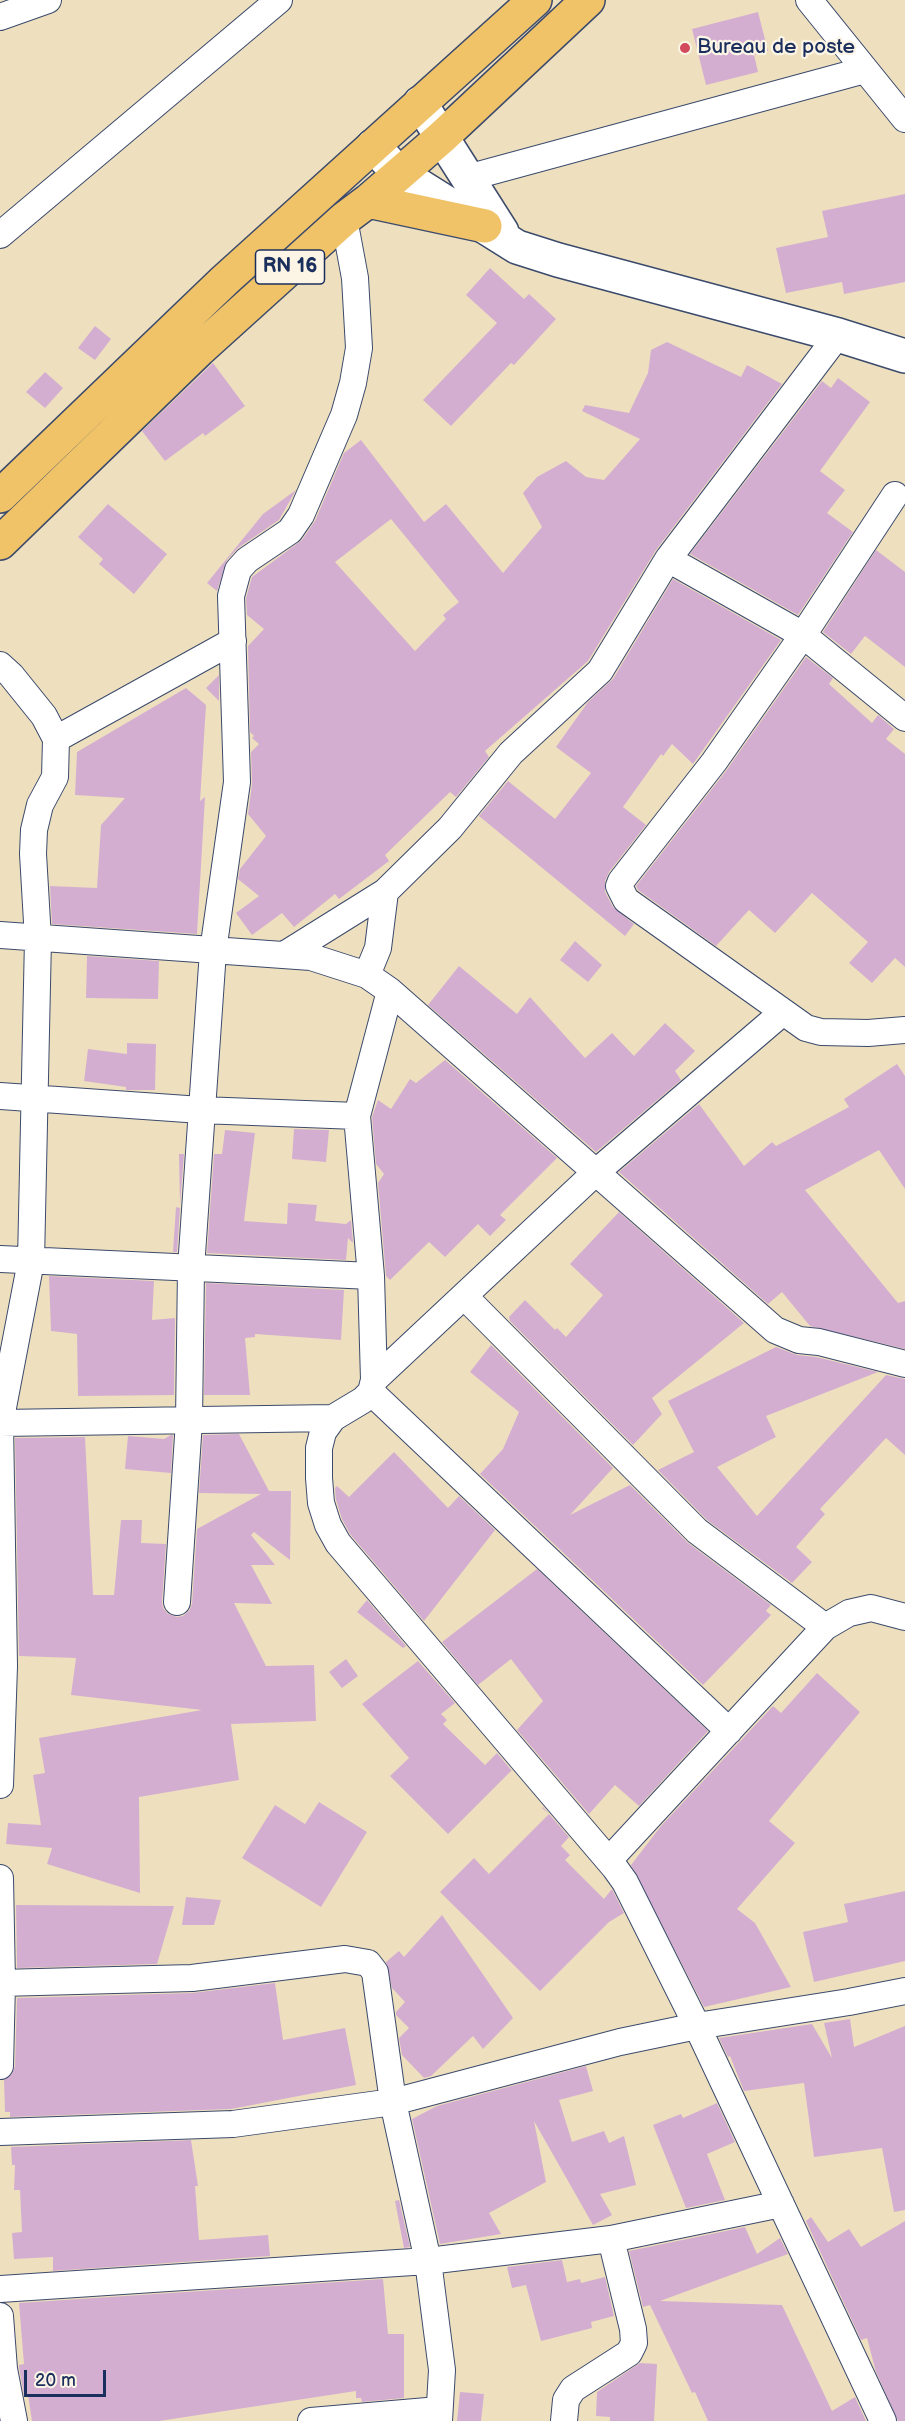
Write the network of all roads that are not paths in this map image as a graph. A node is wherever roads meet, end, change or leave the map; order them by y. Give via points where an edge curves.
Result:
1 (48, 0) edge
2 (279, 0) edge
3 (535, 0) edge
4 (588, 0) edge
5 (809, 0) edge
6 (0, 17) edge
7 (865, 70) junction
8 (420, 103) junction
9 (905, 119) edge
10 (442, 137) junction
11 (374, 146) junction
12 (399, 173) junction
13 (467, 178) junction
14 (356, 210) junction
15 (496, 233) junction
16 (0, 235) edge
17 (838, 335) junction
18 (905, 356) edge
19 (902, 493) edge
20 (0, 496) edge
21 (0, 543) edge
22 (668, 559) junction
23 (803, 635) junction
24 (233, 641) junction
25 (0, 666) edge
26 (905, 718) edge
27 (56, 739) junction
28 (385, 892) junction
29 (0, 935) edge
30 (38, 939) junction
31 (213, 951) junction
32 (284, 955) junction
33 (367, 975) junction
34 (390, 991) junction
35 (783, 1012) junction
36 (905, 1030) edge
37 (0, 1096) edge
38 (34, 1098) junction
39 (201, 1110) junction
40 (357, 1116) junction
41 (595, 1173) junction
42 (0, 1259) edge
43 (30, 1261) junction
44 (191, 1268) junction
45 (371, 1276) junction
46 (465, 1297) junction
47 (905, 1364) edge
48 (373, 1386) junction
49 (333, 1418) junction
50 (189, 1421) junction
51 (0, 1423) edge
52 (177, 1602) dead end
53 (905, 1617) edge
54 (825, 1627) junction
55 (2, 1666) edge
56 (729, 1731) junction
57 (0, 1785) edge
58 (609, 1860) junction
59 (0, 1878) edge
60 (1, 1983) edge
61 (905, 1991) edge
62 (697, 2026) junction
63 (0, 2066) edge
64 (393, 2102) junction
65 (0, 2132) edge
66 (781, 2204) junction
67 (611, 2239) junction
68 (428, 2260) junction
69 (0, 2289) edge
70 (0, 2316) edge
71 (439, 2416) edge
72 (14, 2421) edge
73 (311, 2421) edge
74 (564, 2421) edge
75 (883, 2421) edge

1 - 6 street
2 - 16 street
3 - 8 main road, RN 16
4 - 10 main road, RN 16
5 - 7 street
7 - 9 street
7 - 13 street
8 - 10 street
8 - 11 main road, RN 16
10 - 12 main road, RN 16
10 - 13 street
11 - 12 street
11 - 20 main road, RN 16 via 225,280
12 - 14 main road, RN 16
12 - 15 street
13 - 15 street
14 - 15 main road
14 - 21 main road, RN 16 via 199,350
14 - 24 street via 354,278 359,348 344,415 301,515 290,531 238,570 231,596
15 - 17 street via 539,255
17 - 18 street
17 - 22 street
19 - 23 street
22 - 23 street
22 - 28 street via 600,671 511,753 450,828
23 - 26 street
23 - 35 street via 714,762 619,886 626,900
24 - 27 street
24 - 31 street via 237,782
25 - 27 street via 44,716
27 - 30 street via 55,777 40,805 34,830
28 - 32 street
28 - 33 street via 378,948
29 - 30 street
30 - 31 street
30 - 38 street
31 - 32 street
31 - 39 street
32 - 33 street via 311,957
33 - 34 street
34 - 40 street
34 - 41 street
35 - 36 street via 806,1028 820,1032
35 - 41 street
37 - 38 street
38 - 39 street
38 - 43 street
39 - 40 street
39 - 44 street
40 - 45 street
41 - 46 street
41 - 47 street via 775,1330 799,1340
42 - 43 street
43 - 44 street
43 - 51 street
44 - 45 street
44 - 50 street
45 - 48 street
46 - 48 street
46 - 54 street via 697,1531
48 - 49 street via 363,1400
48 - 56 street
49 - 50 street
49 - 58 street via 323,1432 319,1448 319,1478 321,1503 338,1544
50 - 51 street
50 - 52 street
51 - 55 street
53 - 54 street via 871,1608 849,1612
54 - 56 street
55 - 57 street
56 - 58 street
58 - 62 street via 625,1882
59 - 60 street
60 - 63 street
60 - 64 street via 192,1978 345,1959 368,1963 375,1972
61 - 62 street
62 - 64 street via 620,2042
62 - 66 street
64 - 65 street via 232,2124
64 - 68 street
66 - 67 street
66 - 75 street
67 - 68 street
67 - 74 street via 634,2343 629,2353 573,2389 566,2400
68 - 69 street
68 - 71 street via 442,2370
70 - 72 street via 4,2369
71 - 73 street

